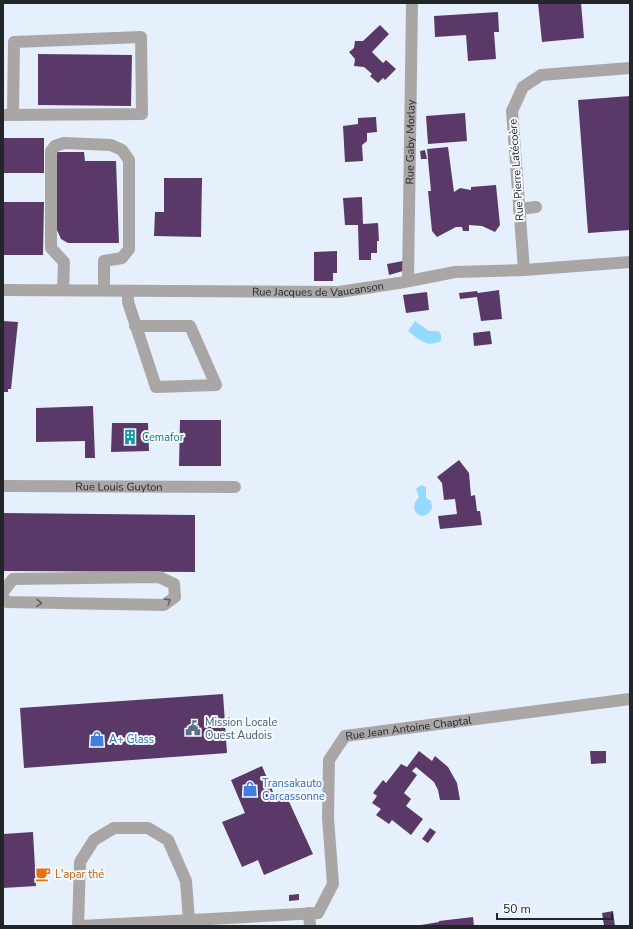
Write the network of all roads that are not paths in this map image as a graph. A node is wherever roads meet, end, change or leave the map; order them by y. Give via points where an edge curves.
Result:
1 (412, 3) edge
2 (630, 68) edge
3 (8, 115) edge
4 (536, 207) dead end
5 (519, 209) junction
6 (630, 262) edge
7 (524, 270) junction
8 (408, 280) junction
9 (3, 290) edge
10 (63, 290) junction
11 (104, 290) junction
12 (128, 291) junction
13 (135, 326) junction
14 (3, 486) edge
15 (235, 487) dead end
16 (3, 592) edge
17 (3, 597) edge
18 (630, 699) edge
19 (309, 913) junction
20 (183, 922) edge
21 (204, 922) edge
22 (78, 926) edge
23 (81, 926) edge
24 (310, 926) edge

1 - 8 street, Rue Gaby Morlay
2 - 5 street, Rue Pierre Latécoère via 541,75 523,87 512,111
3 - 3 street via 142,114 141,37 14,42
4 - 5 street
5 - 7 street, Rue Pierre Latécoère
6 - 7 street, Rue Jacques de Vaucanson
7 - 8 street, Rue Jacques de Vaucanson via 455,272
8 - 12 street, Rue Jacques de Vaucanson via 339,292
9 - 10 street, Rue Jacques de Vaucanson
10 - 11 street, Rue Jacques de Vaucanson
10 - 11 street via 64,262 51,248 51,151 55,146 64,143 111,145 122,150 129,160 130,249 122,258 104,261
11 - 12 street, Rue Jacques de Vaucanson
12 - 13 street via 128,302
13 - 13 street via 156,387 216,385 190,326
14 - 15 street, Rue Louis Guyton
17 -> 16 street via 7,602 164,605 174,598 174,584 159,577 13,579
18 - 19 street, Rue Jean Antoine Chaptal via 345,736 330,760 328,818 334,884 318,913
19 - 21 street
19 - 24 street
20 - 21 street
20 - 22 street via 186,881 168,840 148,828 114,828 94,840 80,862
20 - 23 street

